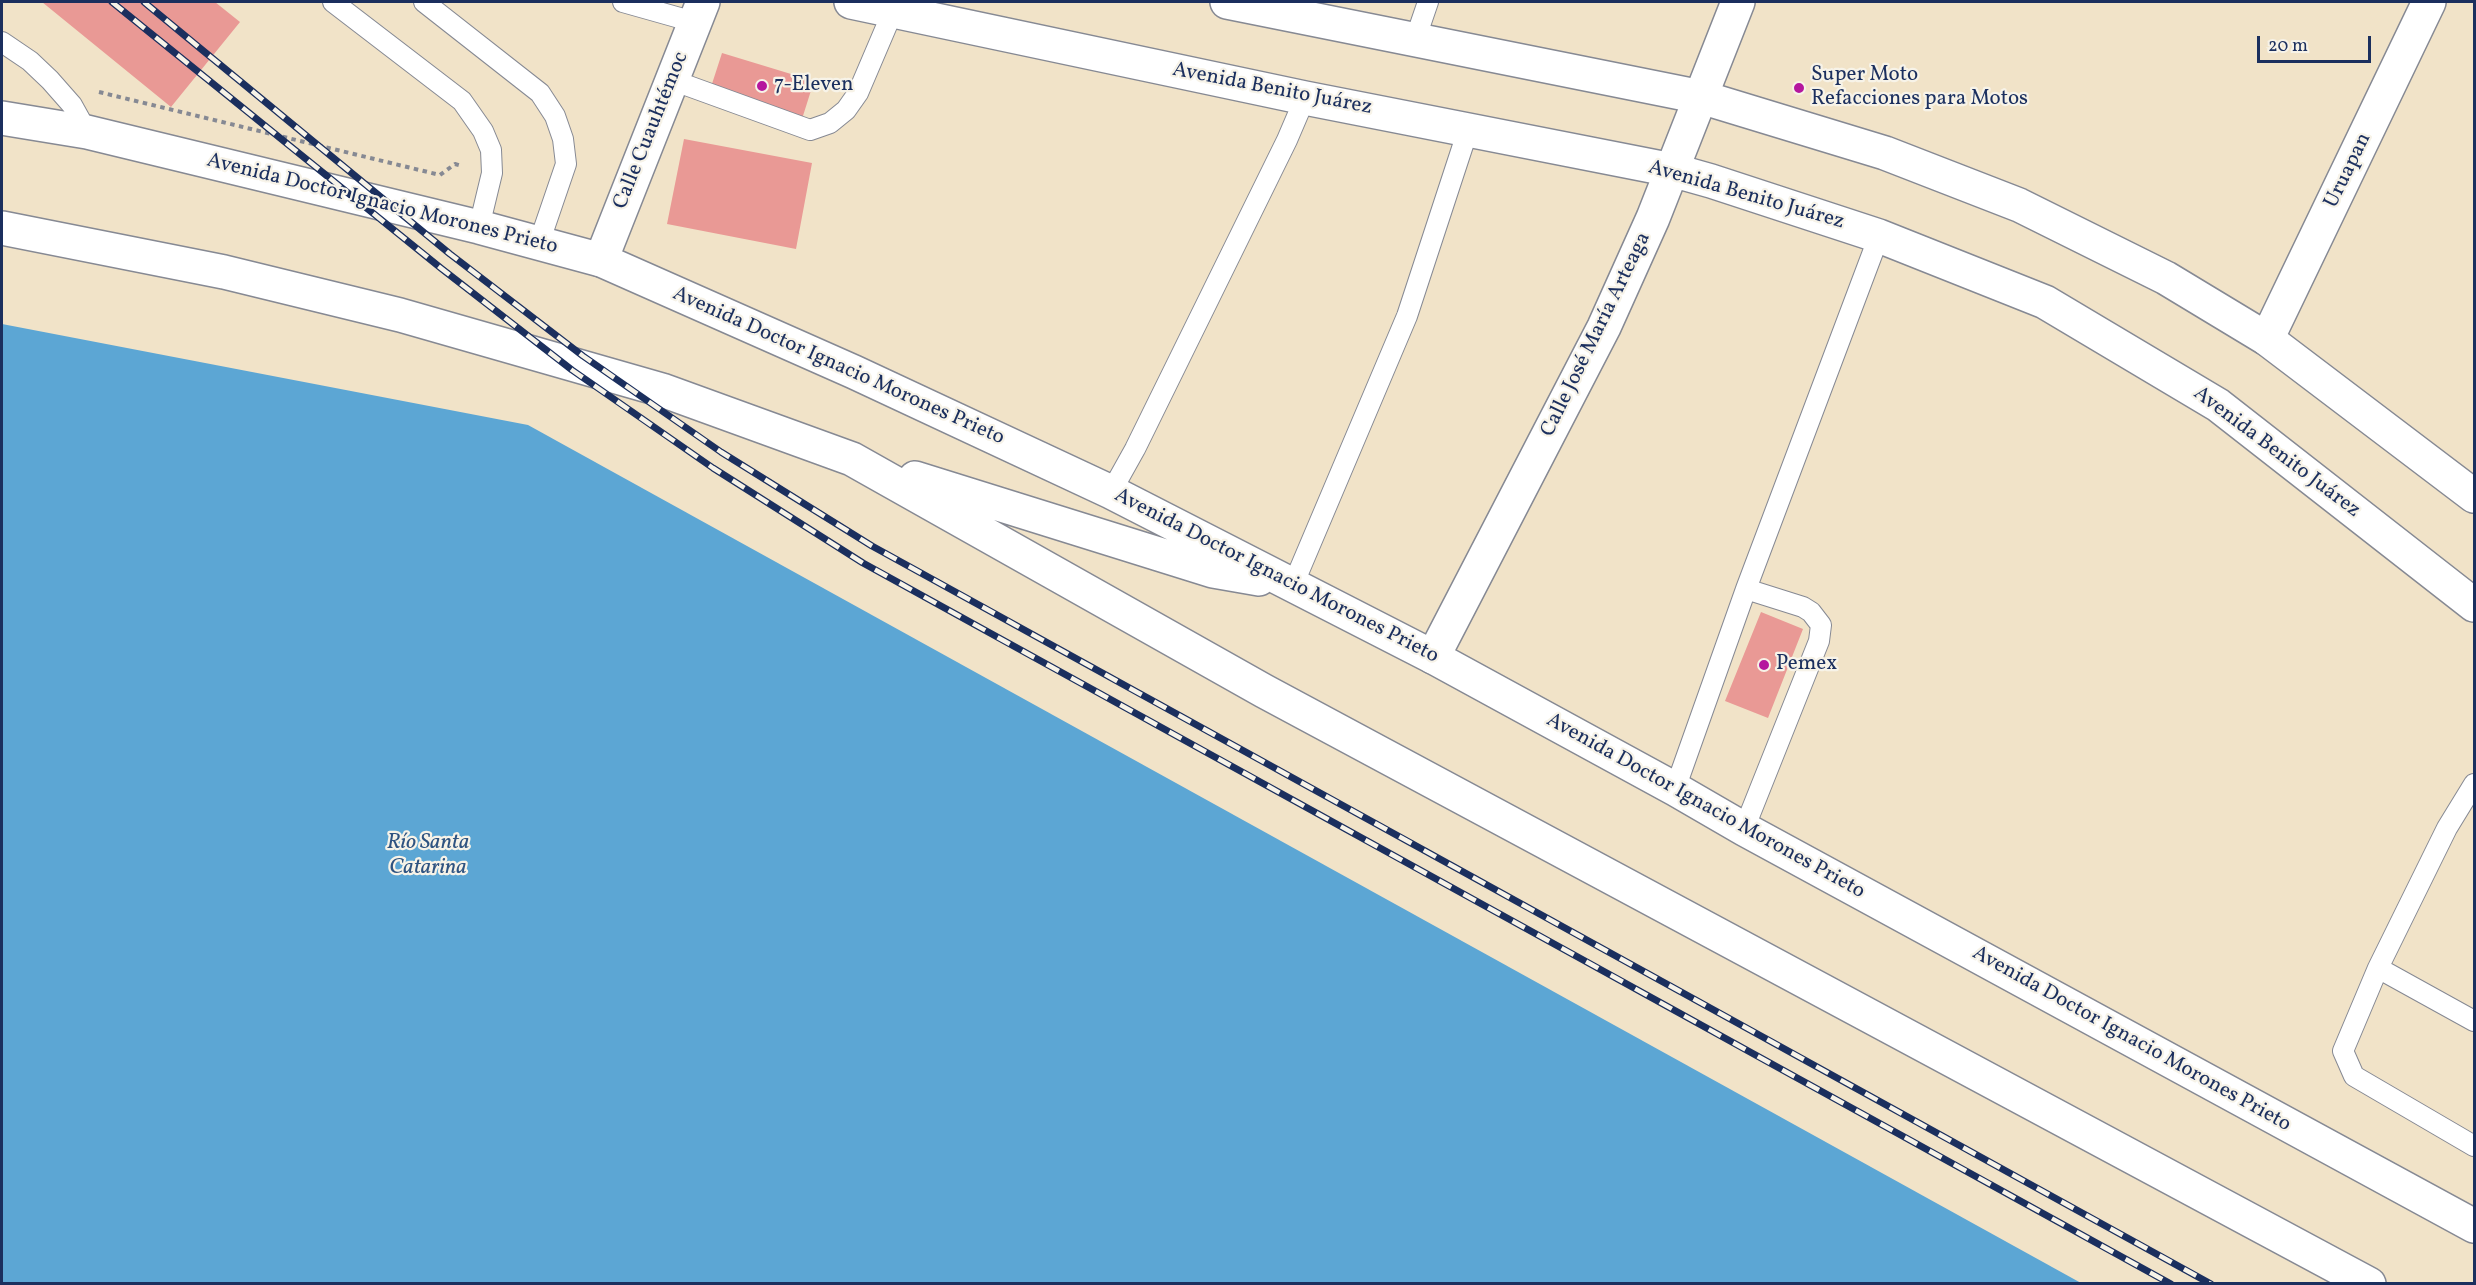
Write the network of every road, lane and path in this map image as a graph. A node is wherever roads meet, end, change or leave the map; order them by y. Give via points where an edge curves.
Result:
1 (333, 2) edge
2 (424, 2) edge
3 (623, 2) edge
4 (851, 2) edge
5 (1227, 2) edge
6 (1428, 2) edge
7 (1738, 2) edge
8 (2429, 2) edge
9 (893, 11) junction
10 (698, 12) edge
11 (1415, 40) junction
12 (2, 42) edge
13 (672, 80) junction
14 (50, 81) junction
15 (1701, 97) junction
16 (1305, 98) junction
17 (2, 118) edge
18 (1468, 130) junction
19 (87, 132) junction
20 (1672, 170) junction
21 (492, 173) junction
22 (479, 227) junction
23 (2, 228) edge
24 (1879, 236) junction
25 (539, 243) junction
26 (601, 260) junction
27 (2267, 339) junction
28 (852, 459) junction
29 (1111, 492) junction
30 (2475, 496) edge
31 (1293, 585) junction
32 (1746, 589) junction
33 (2475, 605) edge
34 (1433, 657) junction
35 (2475, 784) edge
36 (1675, 789) junction
37 (2468, 808) edge
38 (1743, 829) junction
39 (2378, 968) junction
40 (2475, 1021) edge
41 (2475, 1146) edge
42 (2475, 1226) edge
43 (2369, 1284) edge

1 - 21 lane via 462,101 491,150
2 - 25 lane via 540,93 555,116 566,164
3 - 10 lane
4 - 9 main road, Avenida Benito Juárez
5 - 11 main road
6 - 11 lane
7 - 15 main road, Calle José María Arteaga
8 - 27 main road, Uruapan
9 - 13 lane via 852,102 830,123 810,130
9 - 16 main road, Avenida Benito Juárez
10 - 13 main road, Calle Cuauhtémoc
11 - 15 main road
12 - 14 lane
13 - 26 main road, Calle Cuauhtémoc
14 - 19 lane via 72,105
14 - 21 path via 440,176 455,164
15 - 20 main road, Calle José María Arteaga
15 - 27 main road via 1885,153 2019,205 2166,278
16 - 18 main road, Avenida Benito Juárez
16 - 29 lane via 1146,428
17 - 19 main road, Avenida Doctor Ignacio Morones Prieto
18 - 20 main road, Avenida Benito Juárez
18 - 31 lane via 1407,316
19 - 22 main road, Avenida Doctor Ignacio Morones Prieto
20 - 24 main road, Avenida Benito Juárez
20 - 34 main road, Calle José María Arteaga via 1604,327
21 - 22 lane
22 - 25 main road, Avenida Doctor Ignacio Morones Prieto
23 - 28 main road via 224,273 400,315 662,390
24 - 32 lane
24 - 33 main road, Avenida Benito Juárez via 2045,302 2217,405
25 - 26 main road, Avenida Doctor Ignacio Morones Prieto
26 - 29 main road, Avenida Doctor Ignacio Morones Prieto
27 - 30 main road
28 - 31 main road via 1213,571
28 - 43 main road via 1264,691
29 - 31 main road, Avenida Doctor Ignacio Morones Prieto
31 - 34 main road, Avenida Doctor Ignacio Morones Prieto
32 - 36 lane
32 - 38 lane via 1803,607 1817,618 1821,631
34 - 36 main road, Avenida Doctor Ignacio Morones Prieto
35 - 37 lane
36 - 38 main road, Avenida Doctor Ignacio Morones Prieto
37 - 39 lane via 2447,828
38 - 42 main road, Avenida Doctor Ignacio Morones Prieto
39 - 40 lane
39 - 41 lane via 2343,1051 2355,1076

